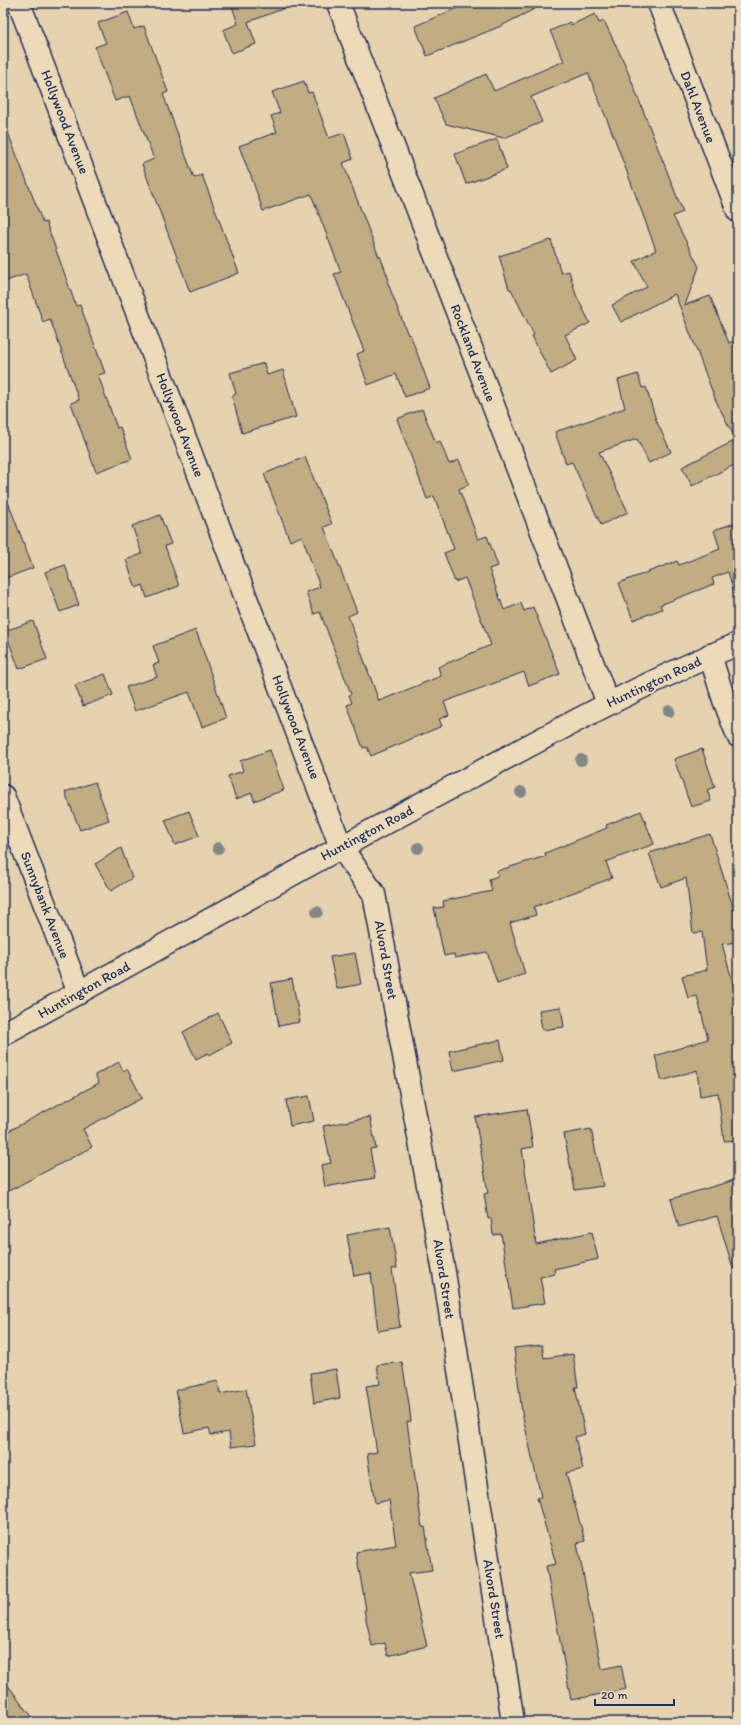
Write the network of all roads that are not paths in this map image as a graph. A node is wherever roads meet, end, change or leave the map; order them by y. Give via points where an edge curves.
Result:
1 (19, 3) edge
2 (338, 3) edge
3 (659, 3) edge
4 (738, 210) edge
5 (738, 644) edge
6 (710, 655) junction
7 (608, 703) junction
8 (738, 736) edge
9 (3, 796) edge
10 (341, 847) junction
11 (79, 993) junction
12 (3, 1034) edge
13 (513, 1722) edge

1 - 10 street, Hollywood Avenue
2 - 7 street, Rockland Avenue
3 - 4 street, Dahl Avenue
5 - 6 street, Huntington Road
6 - 7 street, Huntington Road
6 - 8 street
7 - 10 street, Huntington Road
9 - 11 street, Sunnybank Avenue
10 - 11 street, Huntington Road
10 - 13 street, Alvord Street via 374,894 444,1272
11 - 12 street, Huntington Road

